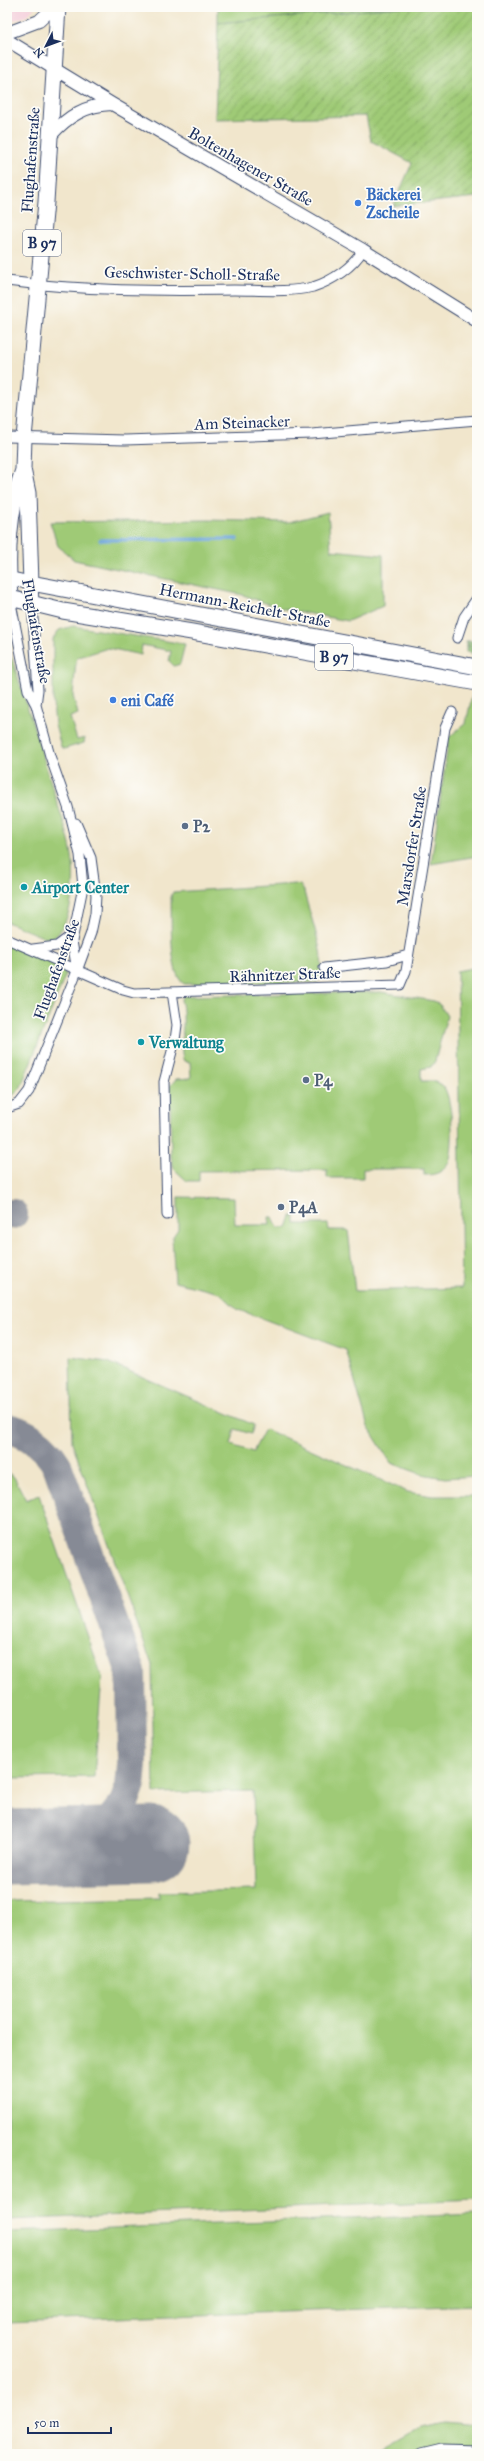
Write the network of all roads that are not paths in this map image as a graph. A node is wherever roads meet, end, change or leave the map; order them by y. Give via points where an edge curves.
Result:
1 (54, 7) edge
2 (58, 7) edge
3 (7, 33) edge
4 (7, 40) edge
5 (53, 69) junction
6 (112, 104) junction
7 (51, 135) junction
8 (363, 250) junction
9 (7, 280) edge
10 (38, 284) junction
11 (477, 321) edge
12 (477, 420) edge
13 (7, 437) edge
14 (24, 438) junction
15 (23, 469) junction
16 (8, 579) edge
17 (31, 583) junction
18 (8, 598) edge
19 (477, 598) edge
20 (32, 604) junction
21 (457, 638) dead end
22 (477, 667) edge
23 (477, 683) edge
24 (36, 705) junction
25 (452, 712) dead end
26 (68, 807) junction
27 (73, 934) junction
28 (7, 939) edge
29 (29, 949) junction
30 (408, 955) junction
31 (324, 968) dead end
32 (77, 971) junction
33 (400, 985) joint
34 (172, 992) junction
35 (7, 1108) edge
36 (167, 1214) dead end
37 (477, 2450) edge
38 (421, 2454) edge

1 - 3 street via 39,21
2 - 5 main road, B 97
4 - 5 street, Boltenhagener Straße
5 - 6 street, Boltenhagener Straße
5 - 7 main road, Flughafenstraße / B 97
6 - 7 street via 74,113
6 - 8 street, Boltenhagener Straße
7 - 10 main road, Flughafenstraße / B 97
8 - 10 street, Geschwister-Scholl-Straße via 358,258 332,279 312,287 282,290 156,291
8 - 11 street, Boltenhagener Straße
9 - 10 street, Geschwister-Scholl-Straße
10 - 14 main road, Flughafenstraße / B 97
12 - 14 street, Am Steinacker via 312,434 125,440
13 - 14 street, Am Steinacker
14 - 15 main road, Flughafenstraße / B 97
15 - 16 main road, Flughafenstraße / B 97 via 14,494 9,524
15 - 17 main road, Flughafenstraße / B 97 via 28,492
16 - 17 main road, Hermann-Reichelt-Straße / B 97
16 - 18 main road, Flughafenstraße / B 97
17 - 20 main road, Flughafenstraße
17 - 22 main road, Hermann-Reichelt-Straße / B 97
18 - 20 main road, B 97
18 - 24 street, Flughafenstraße via 28,690
19 - 21 street via 464,617
20 - 23 main road, B 97
20 - 24 street, Flughafenstraße via 38,690
24 - 26 street, Flughafenstraße
25 - 30 street, Marsdorfer Straße via 446,728
26 - 27 street, Flughafenstraße via 80,855 83,887
26 - 32 street, Flughafenstraße via 91,858 96,895 91,933
27 - 29 street, Flughafenstraße via 57,946
27 - 32 street
28 - 29 street, Flughafenstraße
29 - 32 street, Rähnitzer Straße
30 - 31 street via 387,961
30 - 33 street, Marsdorfer Straße via 406,971
32 - 34 street, Rähnitzer Straße via 134,993
32 - 35 street, Flughafenstraße via 29,1091 19,1104
33 - 34 street, Rähnitzer Straße
34 - 36 street via 177,1025 164,1082
37 - 38 street via 442,2448

